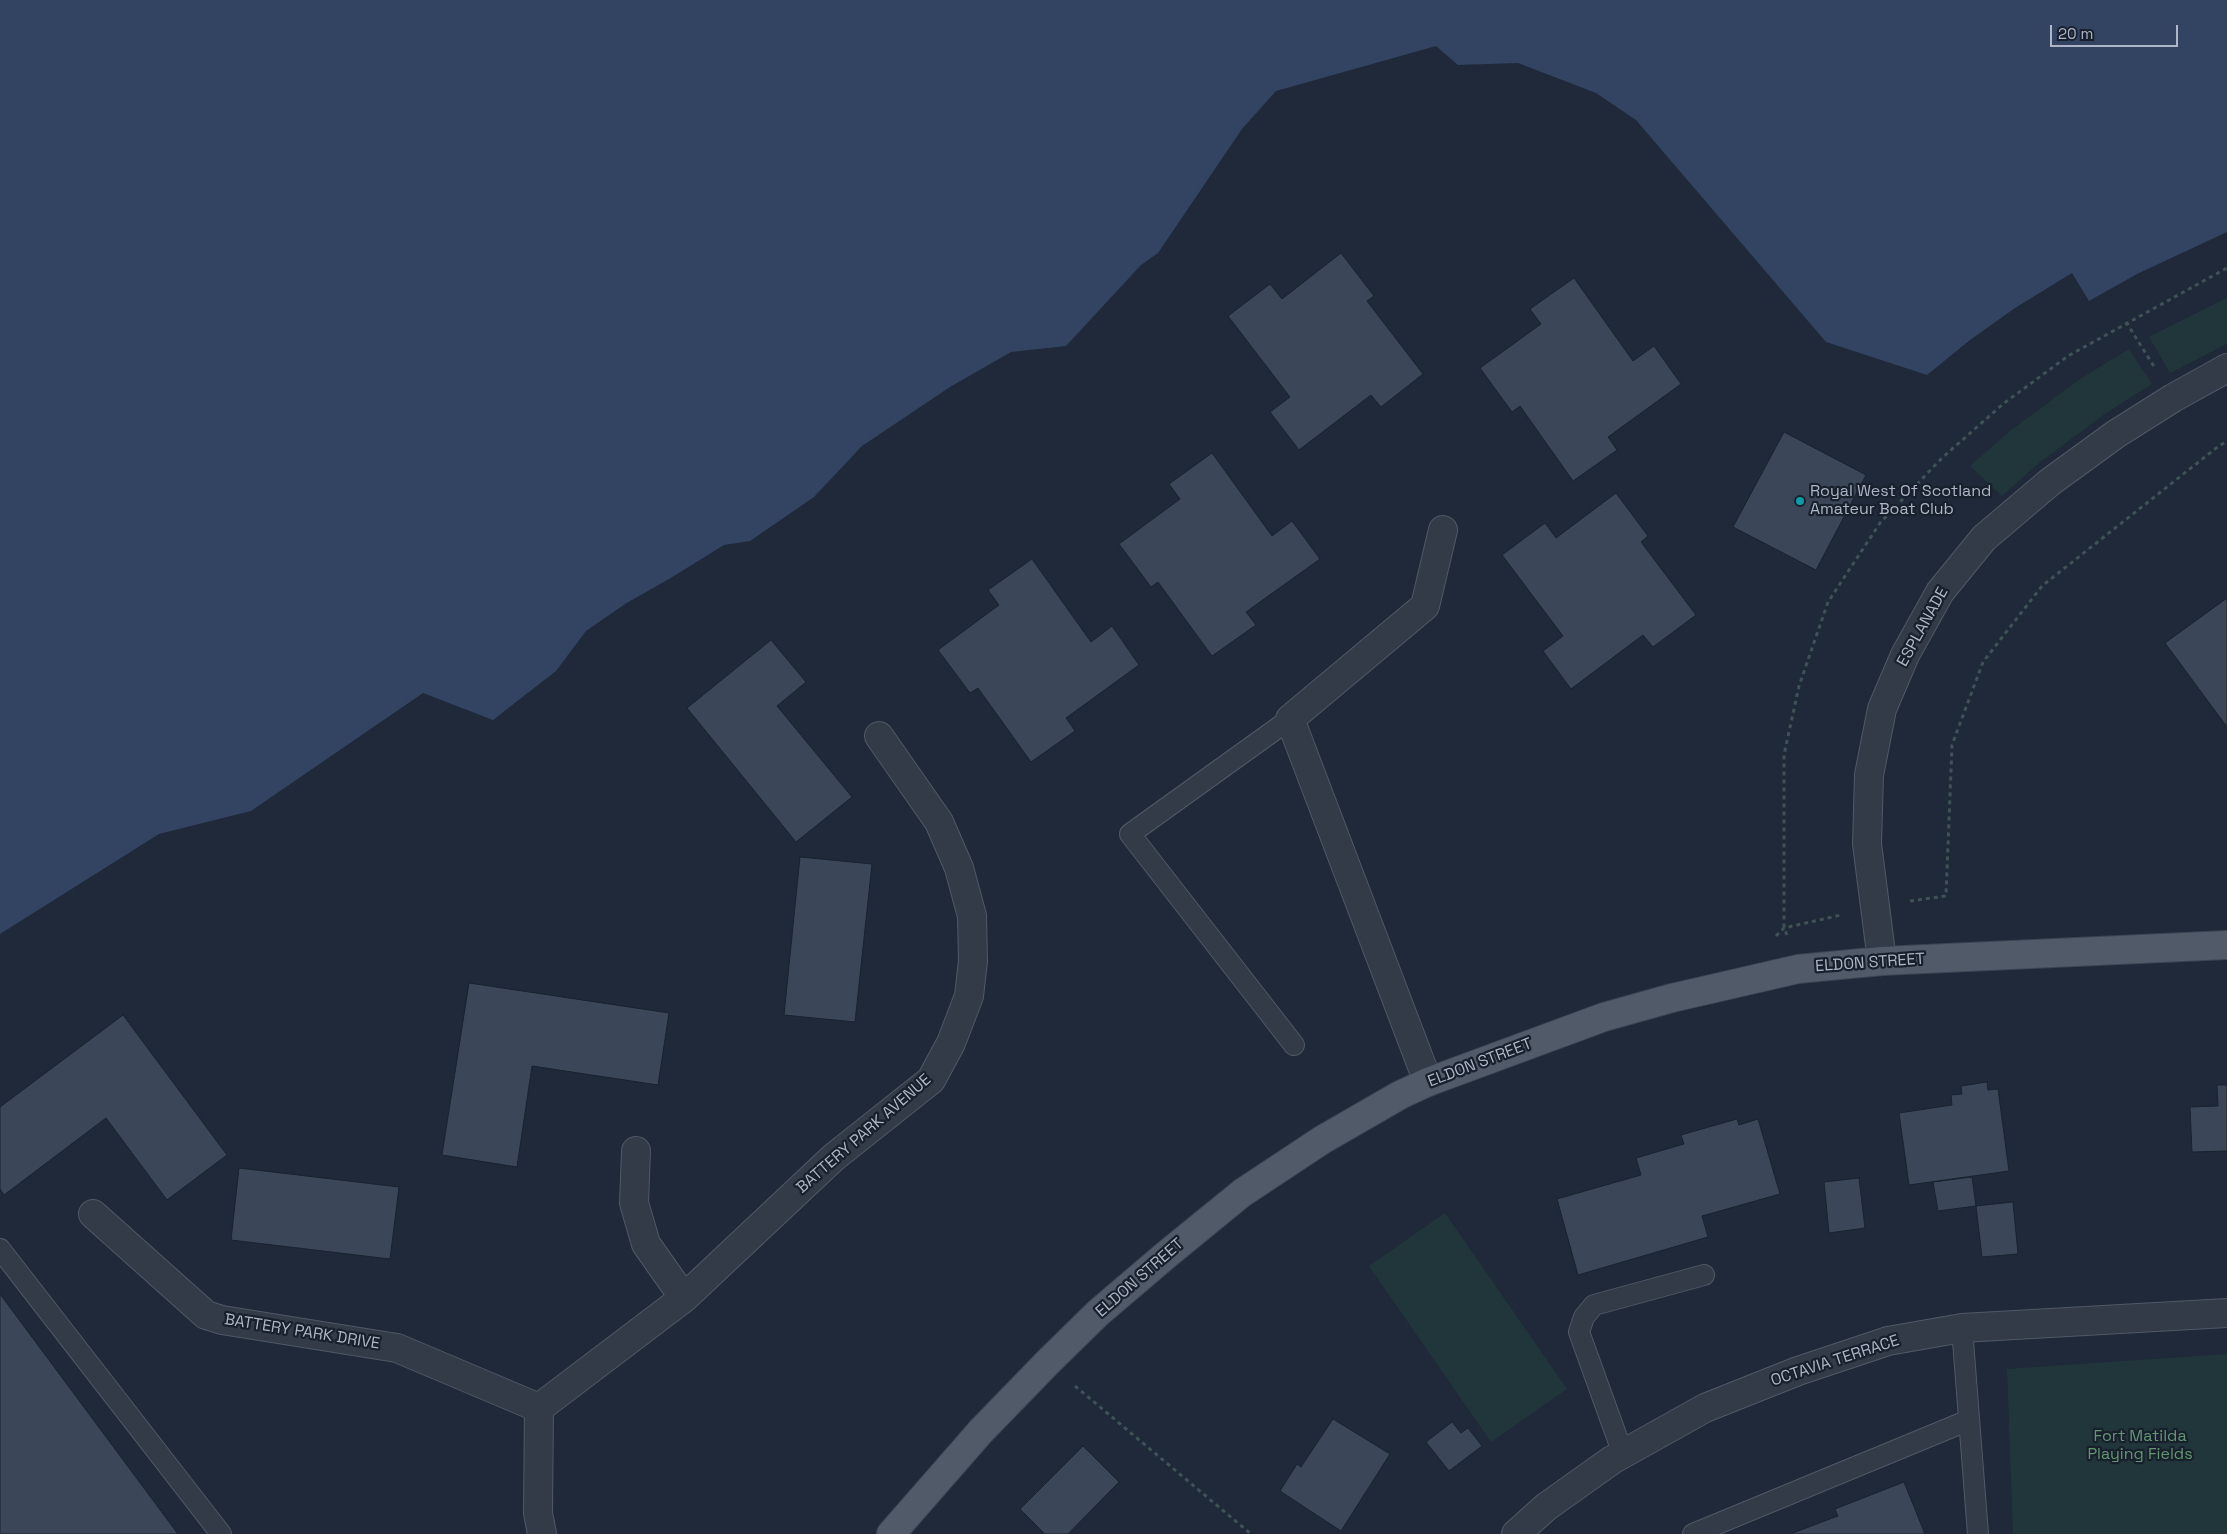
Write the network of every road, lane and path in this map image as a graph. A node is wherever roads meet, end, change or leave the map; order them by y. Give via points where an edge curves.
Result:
1 (2126, 322) dead end
2 (2227, 368) edge
3 (2173, 398) junction
4 (2227, 442) edge
5 (1443, 530) dead end
6 (1290, 718) junction
7 (878, 736) dead end
8 (1875, 907) junction
9 (1784, 928) dead end
10 (2227, 945) edge
11 (1882, 961) junction
12 (1294, 1045) dead end
13 (1428, 1082) junction
14 (636, 1151) dead end
15 (93, 1214) dead end
16 (0, 1249) edge
17 (1704, 1275) dead end
18 (684, 1298) junction
19 (2227, 1313) edge
20 (1962, 1328) junction
21 (1096, 1404) dead end
22 (538, 1408) junction
23 (1970, 1420) junction
24 (1623, 1454) junction
25 (221, 1534) edge
26 (542, 1534) edge
27 (891, 1534) edge
28 (1251, 1534) edge
29 (1516, 1534) edge
30 (1693, 1534) edge
31 (1978, 1534) edge

1 - 3 path
2 - 3 street, ESPLANADE
3 - 8 street, ESPLANADE via 2050,482 1984,538 1940,592 1905,655 1882,709 1869,785 1867,844
4 - 8 path via 2042,586 1983,662 1952,745 1946,896
5 - 6 street via 1425,606
6 - 12 lane via 1130,834
6 - 13 street
7 - 18 street, BATTERY PARK AVENUE via 939,822 959,868 972,916 974,961 969,996 951,1043 931,1080 834,1157
8 - 9 path
8 - 11 street, ESPLANADE
10 - 11 main road, ELDON STREET
11 - 13 main road, ELDON STREET via 1798,969 1672,998 1595,1020
13 - 27 main road, ELDON STREET via 1314,1145 1242,1193 1166,1255 1098,1313 1048,1362 981,1431
14 - 18 street via 634,1204 646,1244
15 - 22 street, BATTERY PARK DRIVE via 206,1315 397,1348
16 - 25 lane
17 - 24 lane via 1594,1305 1584,1318 1579,1332
18 - 22 street, BATTERY PARK AVENUE
19 - 20 street, OCTAVIA TERRACE
20 - 23 lane
20 - 24 street, OCTAVIA TERRACE via 1888,1341 1798,1371 1705,1408
21 - 28 path
22 - 26 street via 538,1513
23 - 30 lane
23 - 31 lane
24 - 29 street, OCTAVIA TERRACE via 1546,1507

